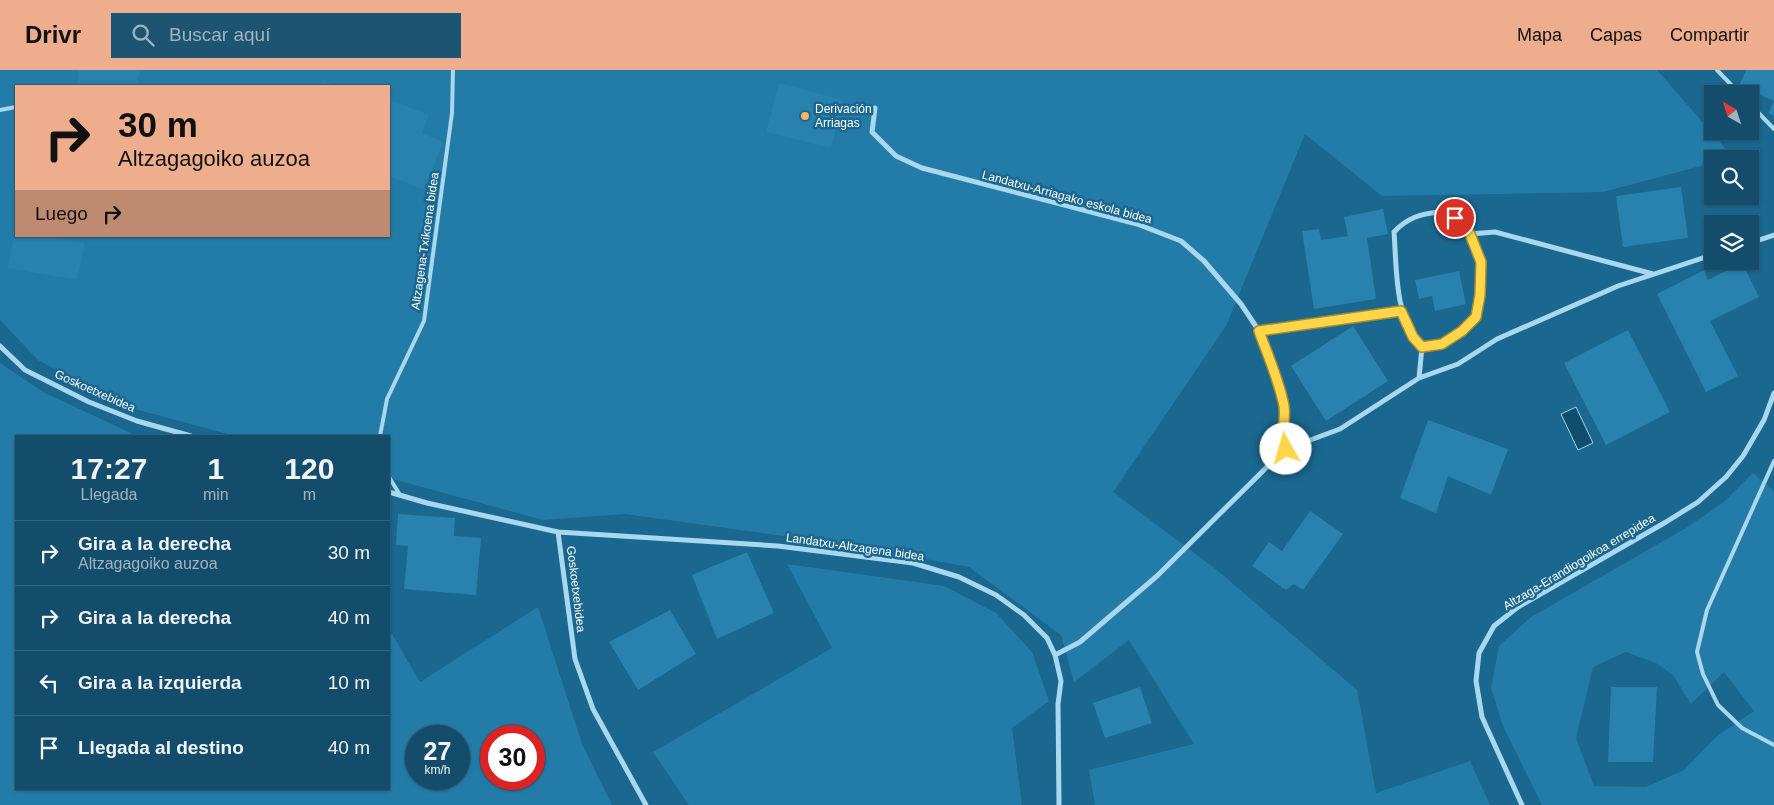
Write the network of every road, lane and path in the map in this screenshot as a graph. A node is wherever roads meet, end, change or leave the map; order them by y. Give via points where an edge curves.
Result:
1 (452, 70) edge
2 (1717, 70) edge
3 (1731, 85) edge
4 (15, 107) edge
5 (875, 108) dead end
6 (0, 110) edge
7 (1759, 113) edge
8 (1774, 129) edge
9 (1470, 234) junction
10 (1774, 236) edge
11 (1759, 240) edge
12 (1704, 258) edge
13 (1653, 274) junction
14 (1401, 311) junction
15 (1259, 331) junction
16 (0, 346) edge
17 (1422, 347) junction
18 (1419, 378) junction
19 (1774, 393) edge
20 (187, 435) edge
21 (380, 435) edge
22 (1284, 450) dead end
23 (1774, 461) edge
24 (390, 478) edge
25 (390, 492) edge
26 (400, 495) junction
27 (558, 532) junction
28 (1055, 654) junction
29 (1774, 745) edge
30 (646, 805) edge
31 (1059, 805) edge
32 (1522, 805) edge

1 - 21 lane, Altzagena-Txikoena bidea via 452,113 424,321 387,399
2 - 3 lane
4 - 6 lane
5 - 15 street, Landatxu-Arriagako eskola bidea via 872,132 896,156 922,168 1137,224 1181,241 1204,261 1241,304
7 - 8 lane
9 - 13 street via 1495,232
9 - 14 street via 1455,218 1439,212 1422,214 1404,222 1394,232
9 - 17 street via 1481,262 1476,317 1442,344
10 - 11 street
12 - 13 street, Landatxu-Arriagako eskola bidea
13 - 18 street, Landatxu-Arriagako eskola bidea via 1497,339 1458,364
14 - 15 street
14 - 17 street via 1413,337
15 - 18 street, Landatxu-Arriagako eskola bidea via 1284,408 1283,440 1286,449 1340,429
16 - 20 street, Goskoetxebidea via 25,370 89,402 137,421
17 - 18 street
19 - 32 street, Altzaga-Erandiogoikoa errepidea via 1764,420 1743,456 1726,477 1698,502 1518,607 1494,626 1479,653 1476,681 1482,717
22 - 28 street via 1157,576 1080,642
23 - 29 lane via 1707,610 1697,652 1703,674 1718,705 1742,728
24 - 26 lane
25 - 26 street, Goskoetxebidea
26 - 27 street, Goskoetxebidea
27 - 28 street, Landatxu-Altzagena bidea via 778,546 913,564 959,577 996,595 1030,620
27 - 30 street, Goskoetxebidea via 574,659 593,709
28 - 31 street, Landatxu-Altzagena bidea via 1061,681 1058,704

